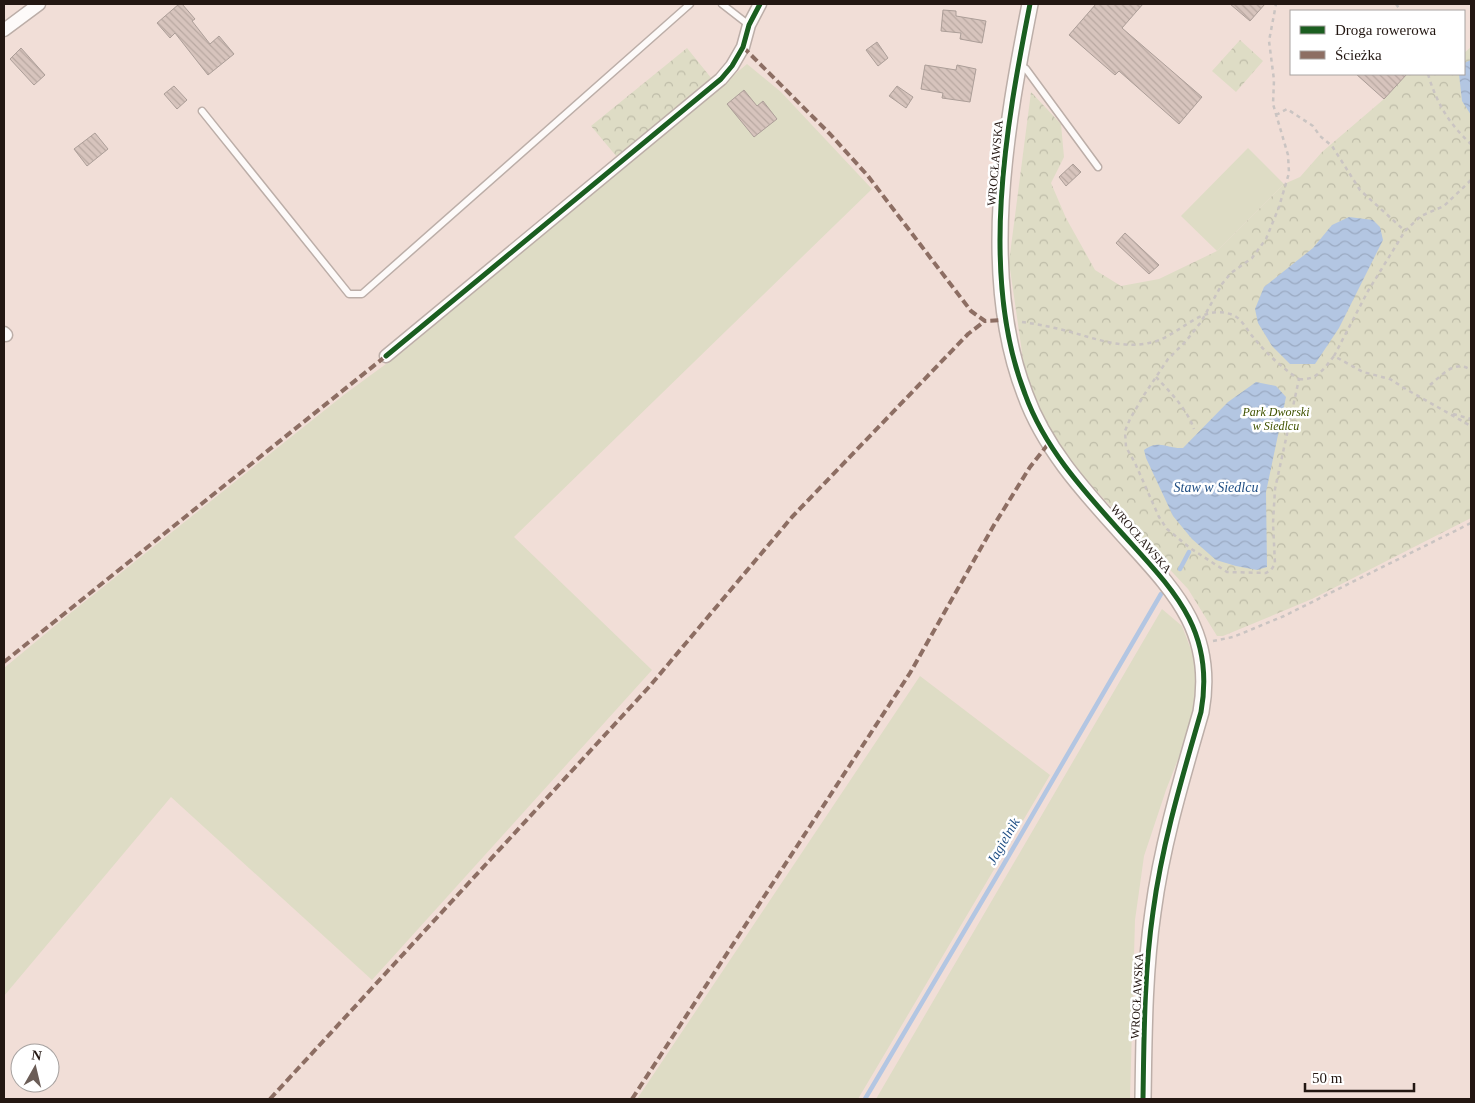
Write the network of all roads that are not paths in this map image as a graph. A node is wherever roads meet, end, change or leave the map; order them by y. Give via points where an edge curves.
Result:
1 (39, 4) edge
2 (690, 4) edge
3 (722, 4) edge
4 (760, 4) edge
5 (1030, 4) edge
6 (749, 25) junction
7 (4, 30) edge
8 (1018, 63) junction
9 (202, 111) dead end
10 (1098, 166) dead end
11 (386, 356) dead end
12 (1142, 1099) edge

1 - 7 street
2 - 9 lane via 362,294 349,294
3 - 6 lane
4 - 6 street
5 - 8 street, WROCŁAWSKA
6 - 11 street via 743,47 721,79
8 - 10 lane via 1026,69
8 - 12 street, WROCŁAWSKA via 1001,195 1000,243 1006,320 1016,370 1039,428 1064,466 1168,585 1189,618 1200,644 1204,670 1201,712 1166,838 1152,919

